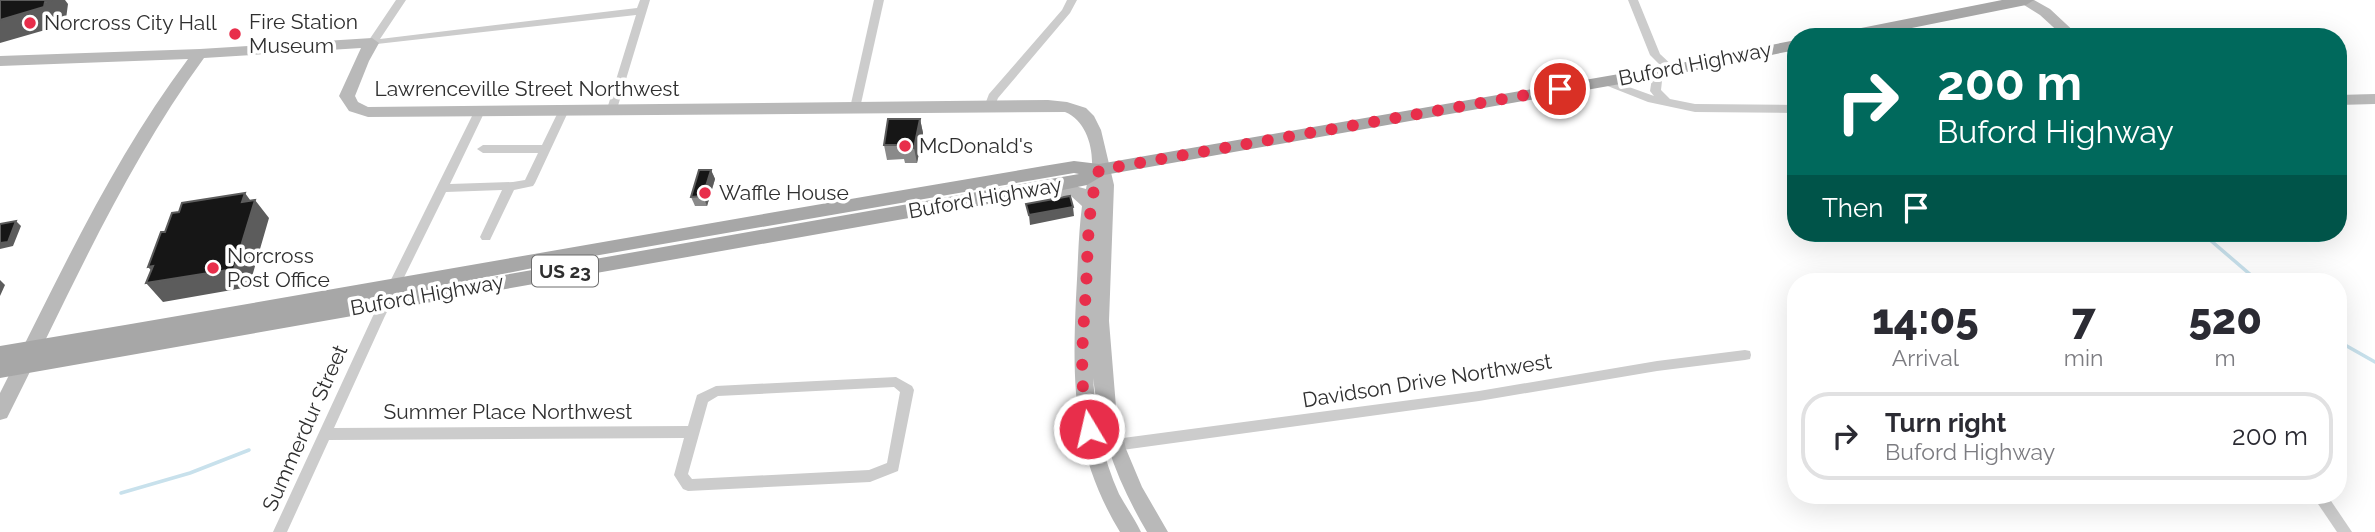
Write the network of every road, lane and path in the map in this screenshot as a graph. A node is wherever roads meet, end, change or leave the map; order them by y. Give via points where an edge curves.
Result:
1 (401, 0) edge
2 (879, 0) edge
3 (1072, 0) edge
4 (1633, 0) edge
5 (2024, 0) edge
6 (643, 5) edge
7 (1886, 28) edge
8 (2045, 28) edge
9 (2063, 28) edge
10 (372, 43) junction
11 (1787, 47) edge
12 (200, 54) junction
13 (0, 61) edge
14 (1664, 71) junction
15 (1604, 81) junction
16 (2375, 99) edge
17 (2347, 100) edge
18 (1668, 102) junction
19 (989, 107) junction
20 (855, 108) junction
21 (612, 109) junction
22 (1787, 109) edge
23 (564, 110) junction
24 (480, 111) junction
25 (483, 149) dead end
26 (545, 149) junction
27 (1099, 170) junction
28 (510, 186) junction
29 (442, 188) junction
30 (1034, 190) junction
31 (1090, 205) junction
32 (796, 224) junction
33 (486, 237) dead end
34 (389, 296) junction
35 (0, 354) edge
36 (1745, 355) dead end
37 (28, 357) junction
38 (0, 370) edge
39 (0, 412) edge
40 (692, 432) junction
41 (324, 434) junction
42 (1115, 445) junction
43 (1093, 448) junction
44 (2325, 504) edge
45 (280, 532) edge
46 (1131, 532) edge
47 (1158, 532) edge
48 (2345, 532) edge

1 - 10 street
2 - 20 street
3 - 19 street
4 - 14 street
5 - 7 main road
5 - 8 street via 2031,17
5 - 9 street
6 - 10 street
6 - 21 street
10 - 12 street
10 - 24 street, Lawrenceville Street Northwest via 348,93 355,108 376,113
11 - 14 main road, Buford Highway / US 23
12 - 13 street
12 - 37 street via 167,97 114,184
14 - 15 main road, Buford Highway / US 23
14 - 18 street via 1655,91
15 - 18 street
15 - 27 main road, Buford Highway / US 23
16 - 17 street
18 - 22 street via 1695,108
19 - 20 street, Lawrenceville Street Northwest
19 - 27 street, Lawrenceville Street Northwest via 1057,105 1081,111 1092,121
20 - 21 street, Lawrenceville Street Northwest
21 - 23 street, Lawrenceville Street Northwest
23 - 24 street, Lawrenceville Street Northwest
23 - 26 street
24 - 29 street, Summerdur Street
25 - 26 street
26 - 28 street via 528,183
27 - 30 main road, Buford Highway / US 23 via 1081,181
27 - 31 street
27 - 32 main road, Buford Highway / US 23 via 1074,167
27 - 42 street, Lawrenceville Street Northwest via 1106,185 1101,387
28 - 29 street
28 - 33 street
29 - 34 street, Summerdur Street
30 - 31 street via 1064,188 1087,198
30 - 32 main road, Buford Highway / US 23
31 - 43 street via 1082,374
32 - 34 main road, Buford Highway / US 23
34 - 37 main road, Buford Highway / US 23
34 - 41 street, Summerdur Street
35 - 37 main road, Buford Highway / US 23
36 - 42 street, Davidson Drive Northwest
37 - 38 main road, Buford Highway / US 23
37 - 39 street
40 - 40 street via 681,475 688,485 870,476 893,467 907,390 897,382 716,391 702,399
40 - 41 street, Summer Place Northwest
41 - 45 street, Summerdur Street
42 - 43 street, Davidson Drive Northwest
42 - 47 street, Lawrenceville Street Northwest via 1125,476
43 - 46 street via 1109,496
44 - 48 street

